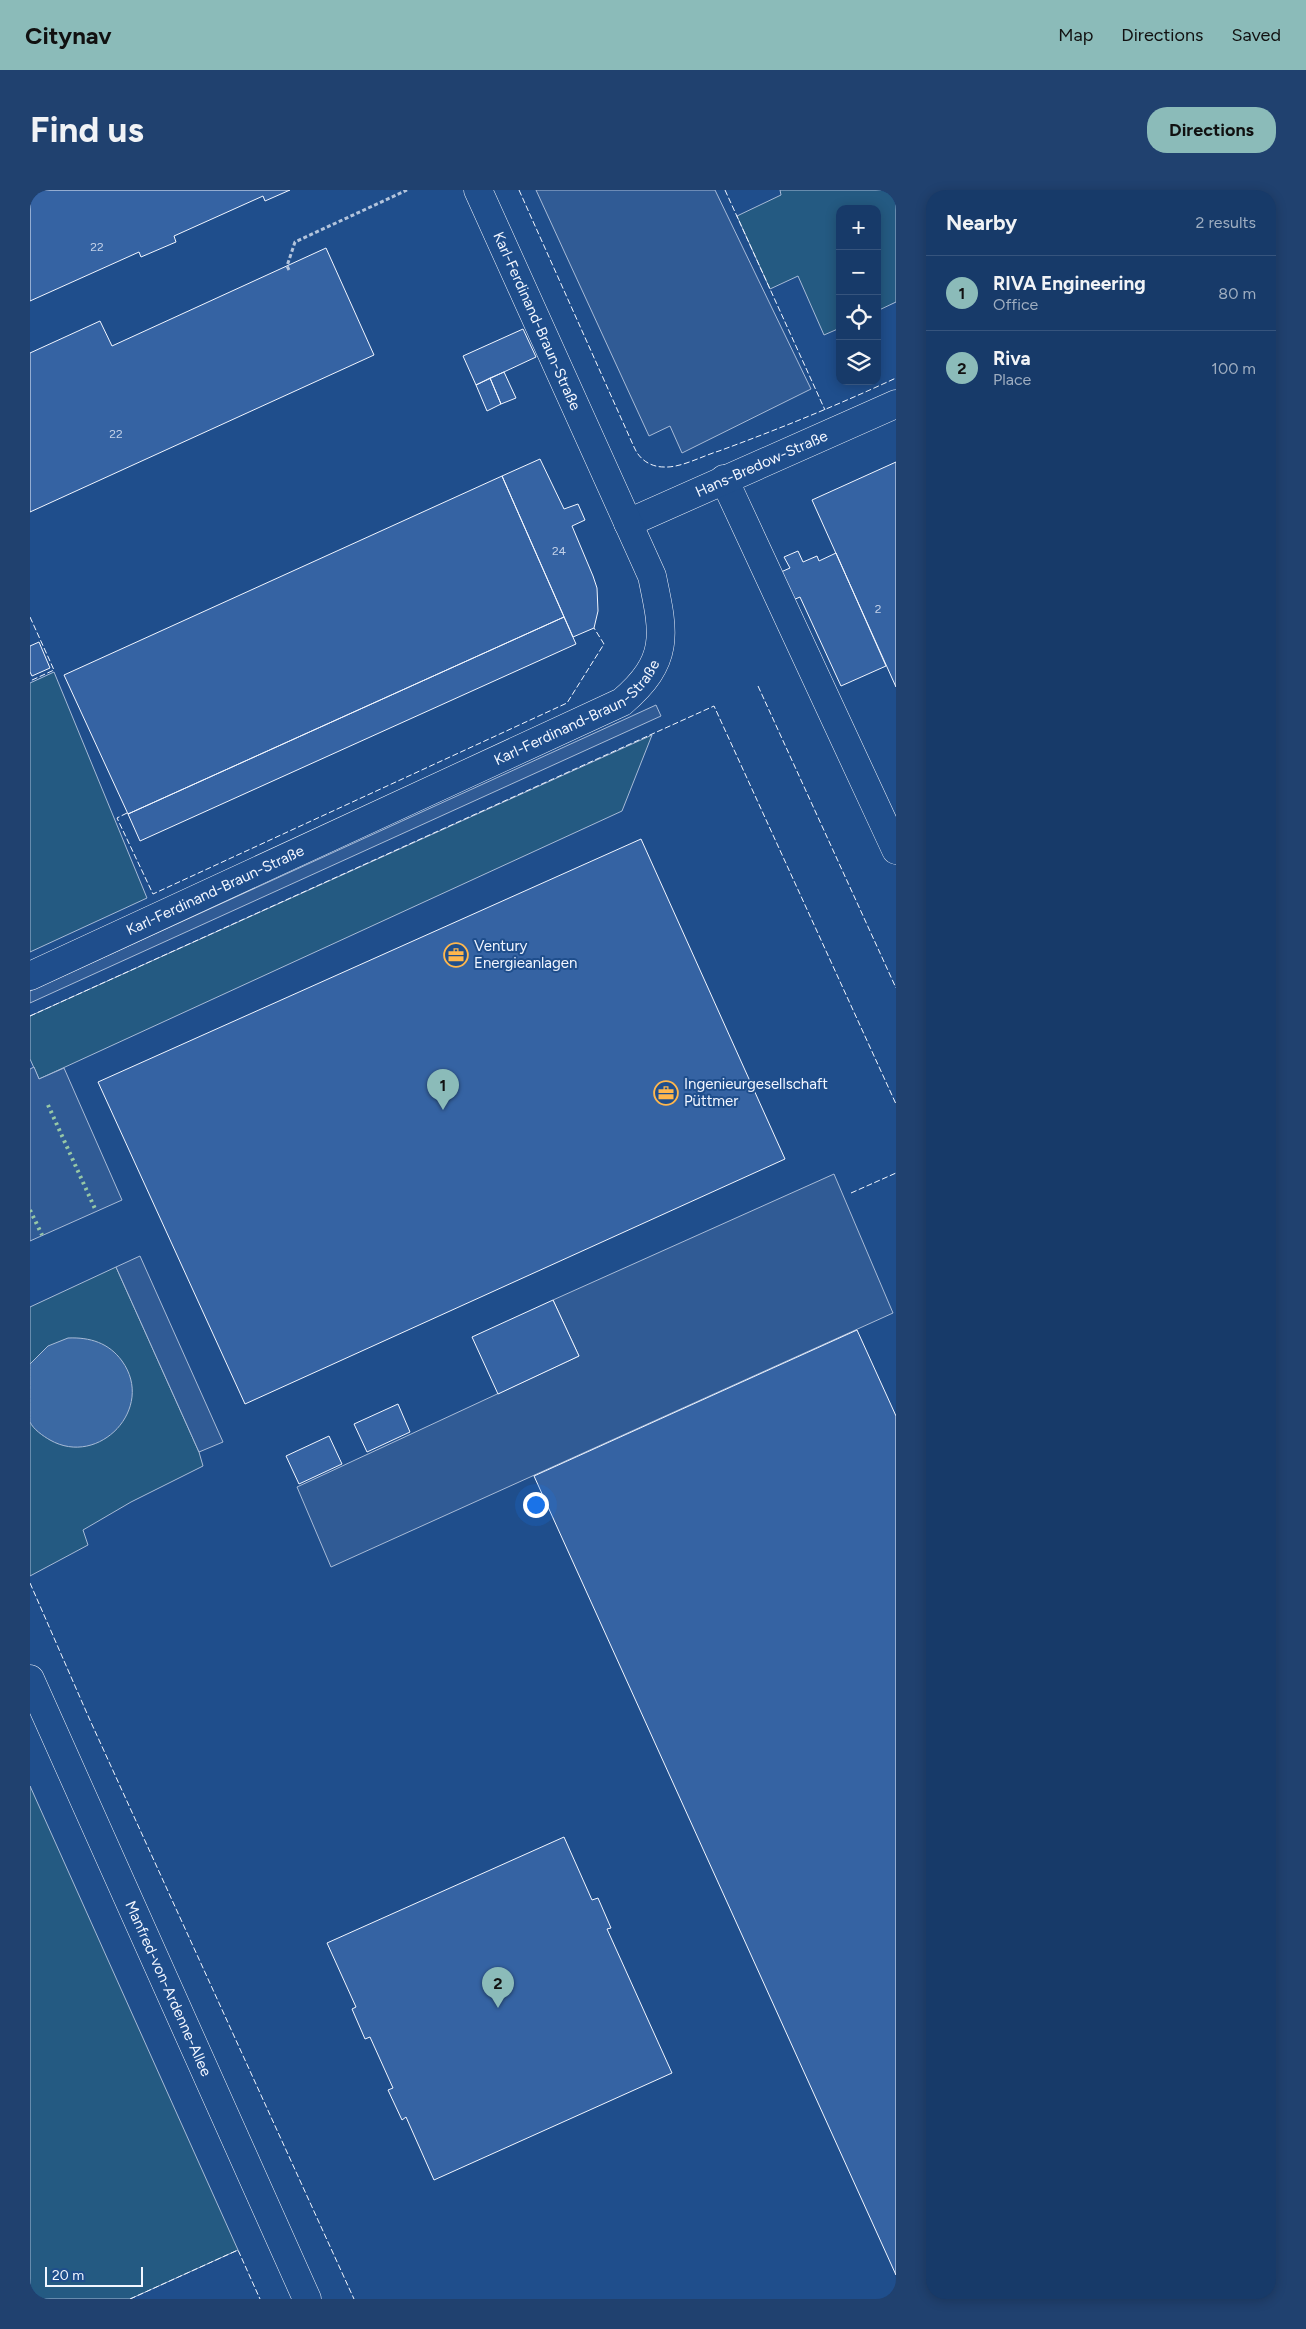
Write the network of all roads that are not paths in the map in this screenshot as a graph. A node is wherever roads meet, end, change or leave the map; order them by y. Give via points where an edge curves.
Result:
1 (478, 190) edge
2 (896, 404) edge
3 (724, 479) junction
4 (628, 523) junction
5 (896, 850) edge
6 (30, 976) edge
7 (30, 1679) edge
8 (307, 2299) edge

1 - 4 street, Karl-Ferdinand-Braun-Straße
2 - 3 street, Hans-Bredow-Straße
3 - 4 street, Hans-Bredow-Straße
3 - 5 street
4 - 6 street, Karl-Ferdinand-Braun-Straße via 652,576 662,627 655,665 643,683 622,702
7 - 8 street, Manfred-von-Ardenne-Allee

